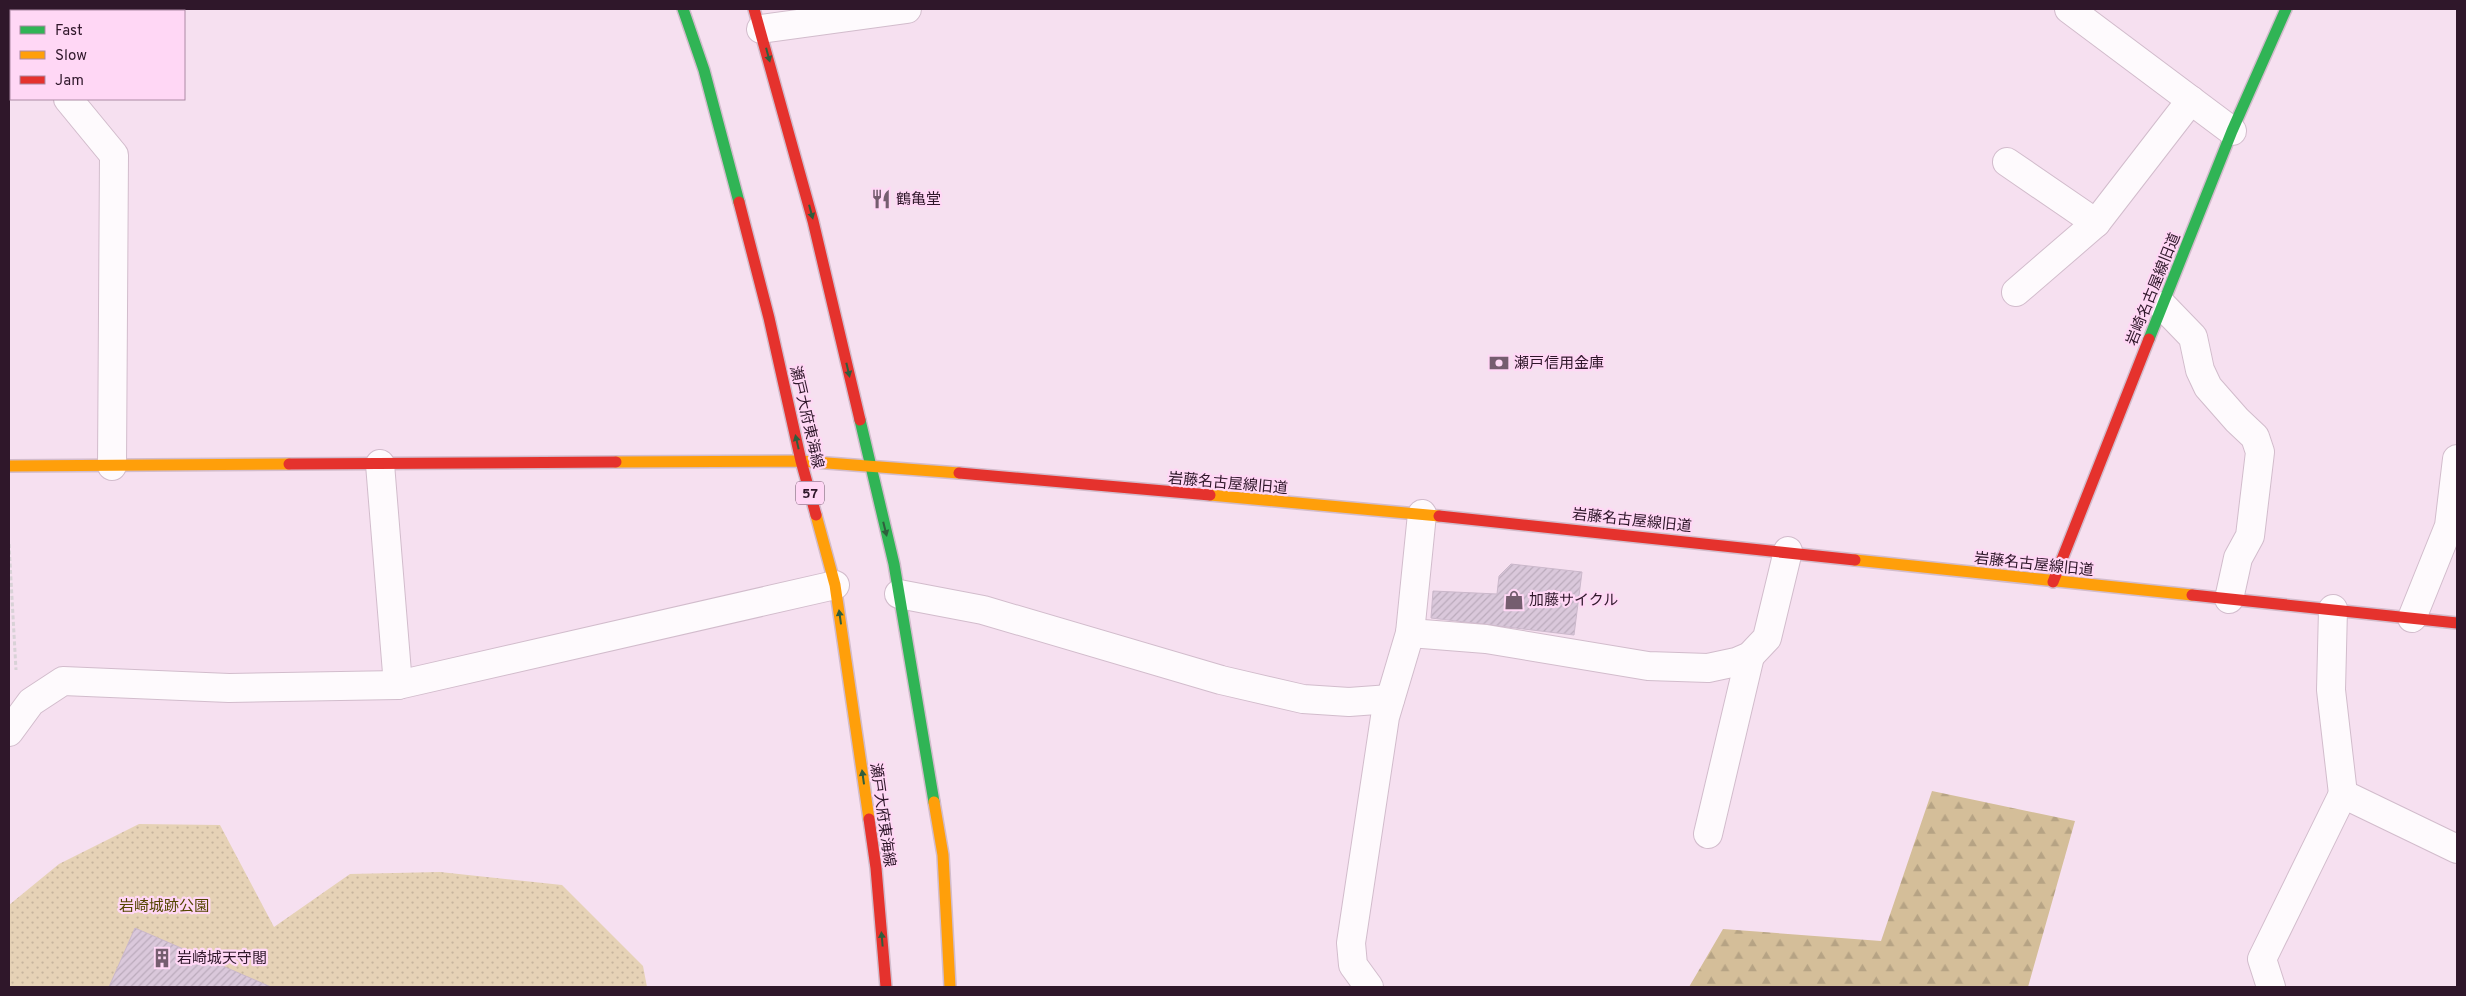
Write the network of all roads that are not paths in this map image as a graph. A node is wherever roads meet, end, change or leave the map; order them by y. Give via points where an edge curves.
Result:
1 (683, 9) edge
2 (906, 9) edge
3 (2069, 9) edge
4 (2286, 9) edge
5 (758, 19) edge
6 (69, 100) edge
7 (2191, 100) junction
8 (2232, 132) junction
9 (2007, 162) dead end
10 (2096, 223) junction
11 (2016, 292) dead end
12 (2163, 306) junction
13 (2457, 459) edge
14 (802, 461) junction
15 (380, 464) junction
16 (870, 465) junction
17 (9, 466) edge
18 (112, 466) junction
19 (1422, 514) junction
20 (1788, 552) junction
21 (2053, 582) junction
22 (835, 585) junction
23 (899, 594) junction
24 (2229, 599) junction
25 (2333, 609) junction
26 (2412, 618) junction
27 (2457, 623) edge
28 (1410, 633) junction
29 (1750, 656) junction
30 (398, 685) junction
31 (1390, 699) junction
32 (9, 732) edge
33 (2343, 794) junction
34 (1708, 834) dead end
35 (2457, 850) edge
36 (886, 987) edge
37 (950, 987) edge
38 (1369, 987) edge
39 (2271, 987) edge

14 -> 1 street, 瀬戸大府東海線 / 57 via 764,299 704,70
2 - 5 street
3 - 7 street
4 - 8 street, 岩崎名古屋線旧道
5 -> 16 street via 813,220
6 - 18 street via 114,154
7 - 8 street
7 - 10 street
8 - 12 street, 岩崎名古屋線旧道
9 - 10 street
10 - 11 street
12 - 21 street, 岩崎名古屋線旧道
12 - 24 street via 2193,337 2200,370 2208,387 2256,437 2260,452 2250,536 2238,558
13 - 26 street via 2449,526
14 - 15 street, 岩藤名古屋線旧道
14 - 16 street, 岩藤名古屋線旧道
14 - 22 street, 瀬戸大府東海線 / 57
15 - 18 street, 岩藤名古屋線旧道
15 - 30 street
16 - 19 street, 岩藤名古屋線旧道
16 -> 23 street
17 - 18 street, 岩藤名古屋線旧道
19 - 20 street, 岩藤名古屋線旧道
19 - 28 street
20 - 21 street, 岩藤名古屋線旧道
20 - 29 street via 1767,638
21 - 24 street, 岩藤名古屋線旧道
22 - 30 street
36 -> 22 street, 瀬戸大府東海線 / 57 via 876,868
23 - 31 street via 983,610 1221,680 1302,699 1349,702
23 - 37 street via 943,855
24 - 25 street, 岩藤名古屋線旧道
25 - 26 street, 岩藤名古屋線旧道
25 - 33 street via 2331,690
26 - 27 street, 岩藤名古屋線旧道
28 - 29 street via 1486,639 1648,666 1708,668
28 - 31 street
29 - 34 street
30 - 32 street via 229,688 63,681 31,702
31 - 38 street via 1351,943 1352,964
33 - 35 street
33 - 39 street via 2262,959

